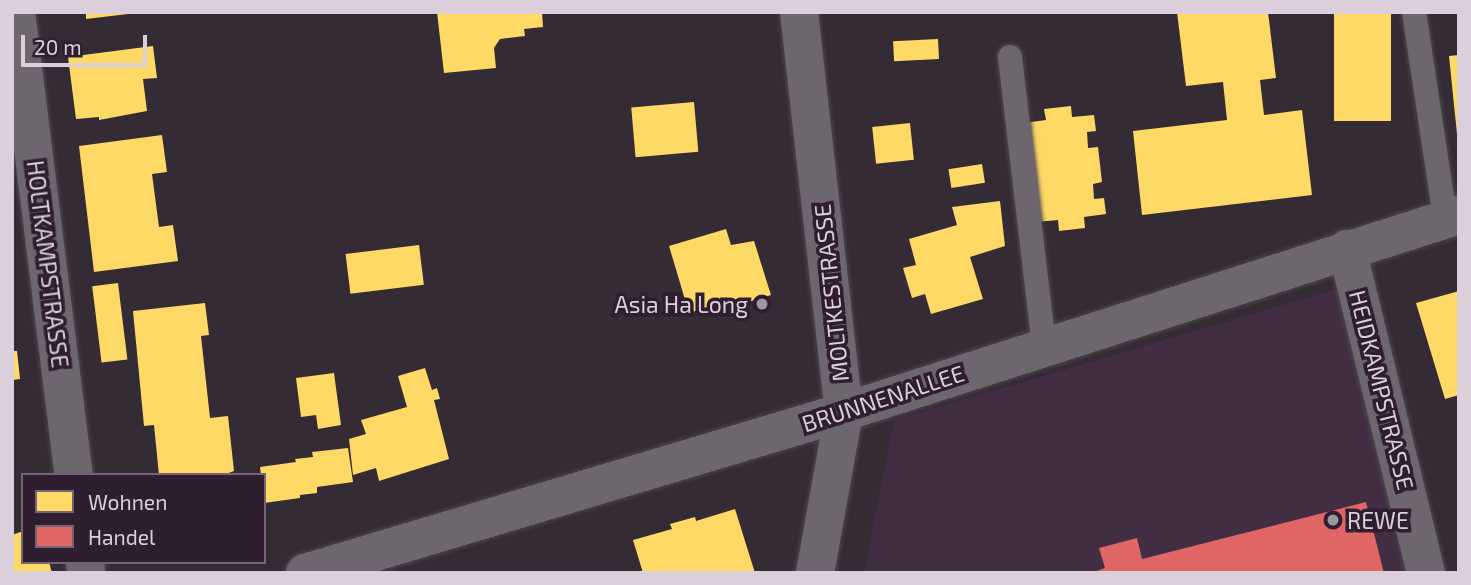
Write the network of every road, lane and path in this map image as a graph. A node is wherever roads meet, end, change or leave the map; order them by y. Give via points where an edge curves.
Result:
1 (16, 12) edge
2 (799, 12) edge
3 (1414, 12) edge
4 (1010, 57) dead end
5 (1452, 216) edge
6 (1347, 249) junction
7 (1044, 346) junction
8 (844, 412) junction
9 (74, 473) edge
10 (305, 573) edge
11 (815, 573) edge
12 (1426, 573) edge

1 - 9 street, HOLTKAMPSTRASSE
2 - 8 street, MOLTKESTRASSE
3 - 5 lane
4 - 7 lane
5 - 6 street, BRUNNENALLEE
6 - 7 street, BRUNNENALLEE
6 - 12 street, HEIDKAMPSTRASSE
7 - 8 street, BRUNNENALLEE
8 - 10 street, BRUNNENALLEE
8 - 11 street, MOLTKESTRASSE

